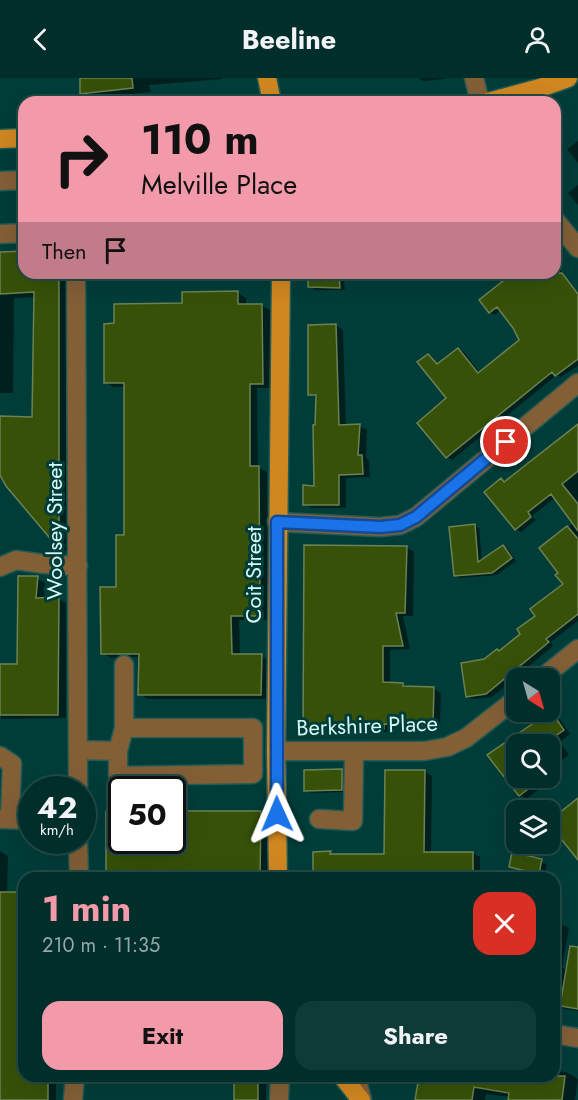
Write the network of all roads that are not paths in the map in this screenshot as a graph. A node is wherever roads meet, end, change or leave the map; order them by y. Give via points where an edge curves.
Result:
1 (267, 78) edge
2 (474, 78) edge
3 (568, 78) edge
4 (271, 96) edge
5 (478, 96) edge
6 (510, 96) edge
7 (18, 138) edge
8 (0, 139) edge
9 (18, 180) edge
10 (0, 181) edge
11 (561, 227) edge
12 (18, 233) edge
13 (0, 234) edge
14 (578, 248) edge
15 (76, 279) edge
16 (281, 279) edge
17 (578, 383) edge
18 (277, 522) junction
19 (78, 566) junction
20 (0, 567) edge
21 (578, 649) edge
22 (124, 665) dead end
23 (554, 668) edge
24 (506, 707) edge
25 (124, 728) junction
26 (78, 750) junction
27 (118, 751) junction
28 (276, 751) junction
29 (354, 751) junction
30 (0, 756) edge
31 (78, 776) edge
32 (5, 819) edge
33 (319, 819) dead end
34 (78, 854) edge
35 (79, 872) edge
36 (278, 872) edge
37 (560, 1035) edge
38 (578, 1038) edge
39 (74, 1082) edge
40 (280, 1082) edge
41 (347, 1082) edge
42 (358, 1082) edge
43 (73, 1100) edge
44 (279, 1100) edge
45 (362, 1100) edge

1 - 4 main road
2 - 5 street
3 - 6 main road
7 - 8 main road
9 - 10 street
11 - 14 street
12 - 13 street
15 - 19 street, Woolsey Street
16 - 18 main road, Coit Street
17 - 18 street via 416,517 400,525
18 - 28 main road, Coit Street
19 - 20 street via 16,560
19 - 26 street, Woolsey Street
21 - 23 street
22 - 25 street
24 - 29 street, Berkshire Place via 466,738 447,747 424,751
25 - 27 street
25 - 27 street via 253,728 252,774 118,776
26 - 27 street
26 - 31 street, Woolsey Street
28 - 29 street, Berkshire Place
28 - 36 main road, Coit Street
29 - 33 street via 353,820
30 - 32 street via 12,764
34 - 35 street
37 - 38 street
39 - 43 street
40 - 44 street
41 - 45 main road
42 - 45 street

